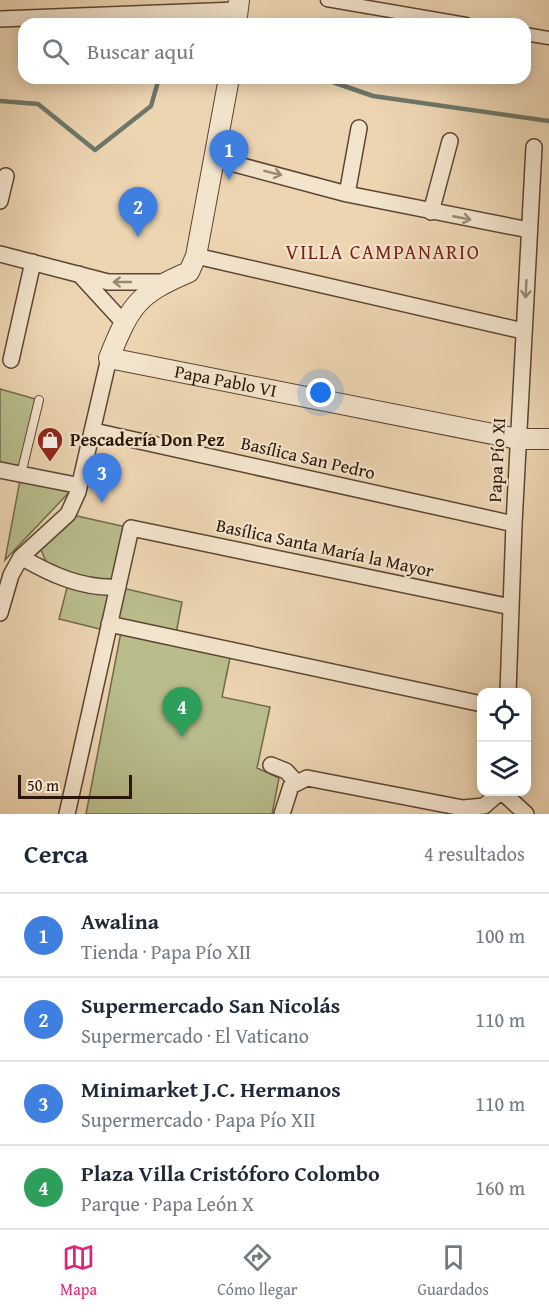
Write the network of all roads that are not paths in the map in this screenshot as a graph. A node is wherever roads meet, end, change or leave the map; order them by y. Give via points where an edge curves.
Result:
1 (327, 0) edge
2 (237, 11) edge
3 (18, 18) edge
4 (30, 18) edge
5 (431, 18) edge
6 (0, 19) edge
7 (531, 35) edge
8 (549, 38) edge
9 (229, 84) edge
10 (359, 128) dead end
11 (450, 141) dead end
12 (534, 147) dead end
13 (216, 159) junction
14 (6, 176) dead end
15 (346, 194) junction
16 (0, 201) edge
17 (431, 212) junction
18 (529, 230) junction
19 (0, 254) edge
20 (196, 256) junction
21 (33, 262) junction
22 (79, 274) junction
23 (165, 282) junction
24 (123, 322) junction
25 (524, 331) junction
26 (109, 358) junction
27 (11, 360) dead end
28 (39, 400) dead end
29 (94, 431) junction
30 (518, 439) junction
31 (549, 439) edge
32 (0, 470) edge
33 (21, 474) junction
34 (78, 492) junction
35 (514, 524) junction
36 (21, 557) junction
37 (117, 587) junction
38 (511, 607) junction
39 (0, 613) edge
40 (109, 624) junction
41 (508, 688) edge
42 (477, 703) edge
43 (271, 765) dead end
44 (296, 782) junction
45 (496, 796) edge
46 (506, 796) edge
47 (463, 811) edge
48 (67, 814) edge
49 (282, 814) edge
50 (526, 814) edge

1 - 5 street
2 - 4 street
3 - 6 street
7 - 8 street
9 - 13 street
10 - 15 street
11 - 17 street
12 - 18 street, Papa Pío XI
13 -> 15 street
13 - 20 street
14 - 16 street
15 - 17 street
17 -> 18 street
18 -> 25 street, Papa Pío XI
19 - 21 street
20 - 23 street via 189,272
20 - 25 street
21 - 22 street
21 - 27 street
23 -> 22 street via 108,282
22 - 24 street
23 - 24 street via 139,298
24 - 26 street
25 - 30 street, Papa Pío XI
26 - 29 street
26 - 30 street, Papa Pablo VI
28 - 33 lane
29 - 34 street
29 - 35 street, Basílica San Pedro
30 - 31 street, Papa Pablo VI
30 - 35 street, Papa Pío XI
32 - 33 street
33 - 34 street via 76,485
34 - 36 street via 68,514
35 - 38 street, Papa Pío XI
36 - 37 street via 51,574 104,588
36 - 39 street via 11,575
37 - 38 street, Basílica Santa María la Mayor via 131,528
37 - 40 street
38 - 41 street, Papa Pío XI
40 - 42 street
40 - 48 street
43 - 44 street via 286,771
44 - 47 street via 313,778
44 - 49 street via 288,792
45 - 47 street via 484,806
46 - 50 street

